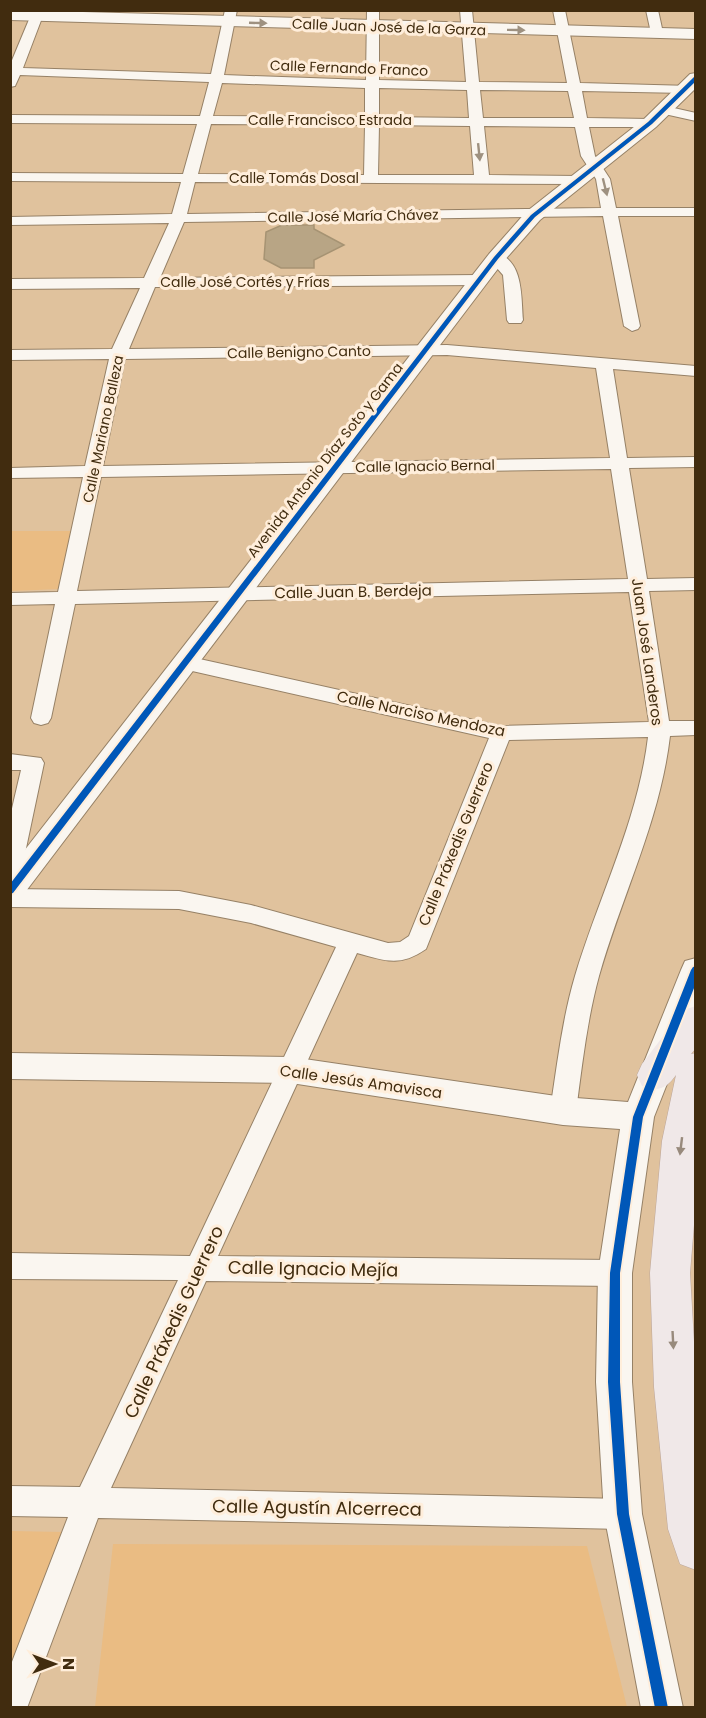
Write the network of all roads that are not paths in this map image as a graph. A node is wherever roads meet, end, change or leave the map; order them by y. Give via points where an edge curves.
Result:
1 (466, 10) edge
2 (559, 10) edge
3 (652, 10) edge
4 (38, 13) edge
5 (10, 15) edge
6 (229, 16) edge
7 (373, 19) edge
8 (468, 29) junction
9 (563, 31) junction
10 (657, 33) junction
11 (696, 34) edge
12 (12, 75) edge
13 (217, 78) junction
14 (691, 83) edge
15 (372, 84) junction
16 (472, 86) junction
17 (573, 87) junction
18 (665, 110) junction
19 (10, 119) edge
20 (205, 119) junction
21 (372, 120) junction
22 (695, 120) edge
23 (476, 122) junction
24 (580, 122) junction
25 (650, 123) junction
26 (595, 167) junction
27 (10, 177) edge
28 (190, 178) junction
29 (371, 179) junction
30 (482, 180) junction
31 (578, 180) junction
32 (537, 212) junction
33 (610, 212) junction
34 (696, 212) edge
35 (178, 219) junction
36 (10, 221) edge
37 (496, 258) junction
38 (479, 280) junction
39 (148, 283) junction
40 (10, 284) edge
41 (515, 320) dead end
42 (632, 326) dead end
43 (427, 350) junction
44 (118, 354) junction
45 (10, 355) edge
46 (604, 363) junction
47 (696, 370) edge
48 (696, 462) edge
49 (619, 463) junction
50 (338, 467) junction
51 (93, 472) junction
52 (10, 473) edge
53 (696, 584) edge
54 (638, 585) junction
55 (238, 594) junction
56 (67, 598) junction
57 (10, 600) edge
58 (186, 663) junction
59 (41, 718) dead end
60 (660, 728) junction
61 (696, 728) edge
62 (501, 733) junction
63 (10, 762) edge
64 (10, 872) edge
65 (10, 891) edge
66 (10, 898) edge
67 (350, 942) junction
68 (696, 970) edge
69 (696, 1020) edge
70 (10, 1066) edge
71 (696, 1068) edge
72 (291, 1070) junction
73 (655, 1075) junction
74 (563, 1110) junction
75 (638, 1118) junction
76 (10, 1266) edge
77 (199, 1268) junction
78 (615, 1273) junction
79 (10, 1501) edge
80 (89, 1502) junction
81 (623, 1514) junction
82 (696, 1548) edge
83 (11, 1707) edge
84 (662, 1707) edge

1 - 8 street
2 - 9 street
3 - 10 street
4 - 5 street, Calle Juan José de la Garza
4 - 6 street, Calle Juan José de la Garza
4 - 12 street
6 -> 7 street, Calle Juan José de la Garza
6 - 13 street, Calle Mariano Balleza
7 - 8 street, Calle Juan José de la Garza
7 - 15 street
8 -> 9 street, Calle Juan José de la Garza
8 - 16 street
9 - 10 street, Calle Juan José de la Garza
9 - 17 street
10 - 11 street, Calle Juan José de la Garza
12 - 13 street, Calle Fernando Franco
13 - 15 street, Calle Fernando Franco
13 - 20 street, Calle Mariano Balleza
14 - 17 street, Calle Fernando Franco
14 - 18 street, Avenida Antonio Díaz Soto y Gama
15 - 16 street, Calle Fernando Franco
15 - 21 street
16 - 17 street, Calle Fernando Franco
16 - 23 street
17 - 24 street
18 - 22 street
18 - 25 street, Avenida Antonio Díaz Soto y Gama
19 - 20 street, Calle Francisco Estrada
20 - 21 street, Calle Francisco Estrada
20 - 28 street, Calle Mariano Balleza
21 - 23 street, Calle Francisco Estrada
21 - 29 street
23 - 24 street, Calle Francisco Estrada
23 -> 30 street
24 - 25 street, Calle Francisco Estrada
24 - 26 street via 588,156
25 - 26 street, Avenida Antonio Díaz Soto y Gama
26 - 31 street, Avenida Antonio Díaz Soto y Gama
26 -> 33 street via 603,180
27 - 28 street, Calle Tomás Dosal
28 - 29 street, Calle Tomás Dosal
28 - 35 street, Calle Mariano Balleza
29 - 30 street, Calle Tomás Dosal
30 - 31 street, Calle Tomás Dosal
31 - 32 street, Avenida Antonio Díaz Soto y Gama
32 - 33 street, Calle José María Chávez
32 - 35 street, Calle José María Chávez
32 - 37 street, Avenida Antonio Díaz Soto y Gama
33 - 34 street, Calle José María Chávez
33 - 42 street
35 - 36 street, Calle José María Chávez
35 - 39 street, Calle Mariano Balleza
37 - 38 street, Avenida Antonio Díaz Soto y Gama
37 - 41 street via 511,274
38 - 39 street, Calle José Cortés y Frías
38 - 43 street, Avenida Antonio Díaz Soto y Gama
39 - 40 street, Calle José Cortés y Frías
39 - 44 street, Calle Mariano Balleza
43 - 44 street, Calle Benigno Canto
43 - 46 street, Calle Benigno Canto
43 - 50 street, Avenida Antonio Díaz Soto y Gama
44 - 45 street, Calle Benigno Canto
44 - 51 street, Calle Mariano Balleza
46 - 47 street, Calle Benigno Canto
46 - 49 street, Juan José Landeros
48 - 49 street, Calle Ignacio Bernal
49 - 50 street, Calle Ignacio Bernal
49 - 54 street, Juan José Landeros
50 - 51 street, Calle Ignacio Bernal
50 - 55 street, Avenida Antonio Díaz Soto y Gama
51 - 52 street, Calle Ignacio Bernal
51 - 56 street, Calle Mariano Balleza
53 - 54 street, Calle Juan B. Berdeja
54 - 55 street, Calle Juan B. Berdeja
54 - 60 street, Juan José Landeros
55 - 56 street, Calle Juan B. Berdeja
55 - 58 street, Avenida Antonio Díaz Soto y Gama
56 - 57 street, Calle Juan B. Berdeja
56 - 59 street, Calle Mariano Balleza
58 - 62 street, Calle Narciso Mendoza
58 - 65 street, Avenida Antonio Díaz Soto y Gama
60 - 61 street, Calle Narciso Mendoza
60 - 62 street, Calle Narciso Mendoza
60 - 74 street, Juan José Landeros via 644,815 579,1007
62 - 67 street, Calle Práxedis Guerrero via 418,942 405,951 388,952
63 - 64 street via 33,763
66 - 67 street via 179,900 251,914
67 - 72 street, Calle Práxedis Guerrero
68 - 73 street
69 - 73 highway
70 - 72 street, Calle Jesús Amavisca
71 -> 82 highway via 681,1141 670,1273 675,1387 690,1529
72 - 74 street, Calle Jesús Amavisca
72 - 77 street, Calle Práxedis Guerrero
73 - 75 street
74 - 75 street, Calle Jesús Amavisca
75 - 78 street
76 - 77 street, Calle Ignacio Mejía
77 - 78 street, Calle Ignacio Mejía
77 - 80 street, Calle Práxedis Guerrero
78 - 81 street via 614,1382
79 - 80 street, Calle Agustín Alcerreca
80 - 81 street, Calle Agustín Alcerreca
80 - 83 street, Calle Práxedis Guerrero
81 - 84 street

